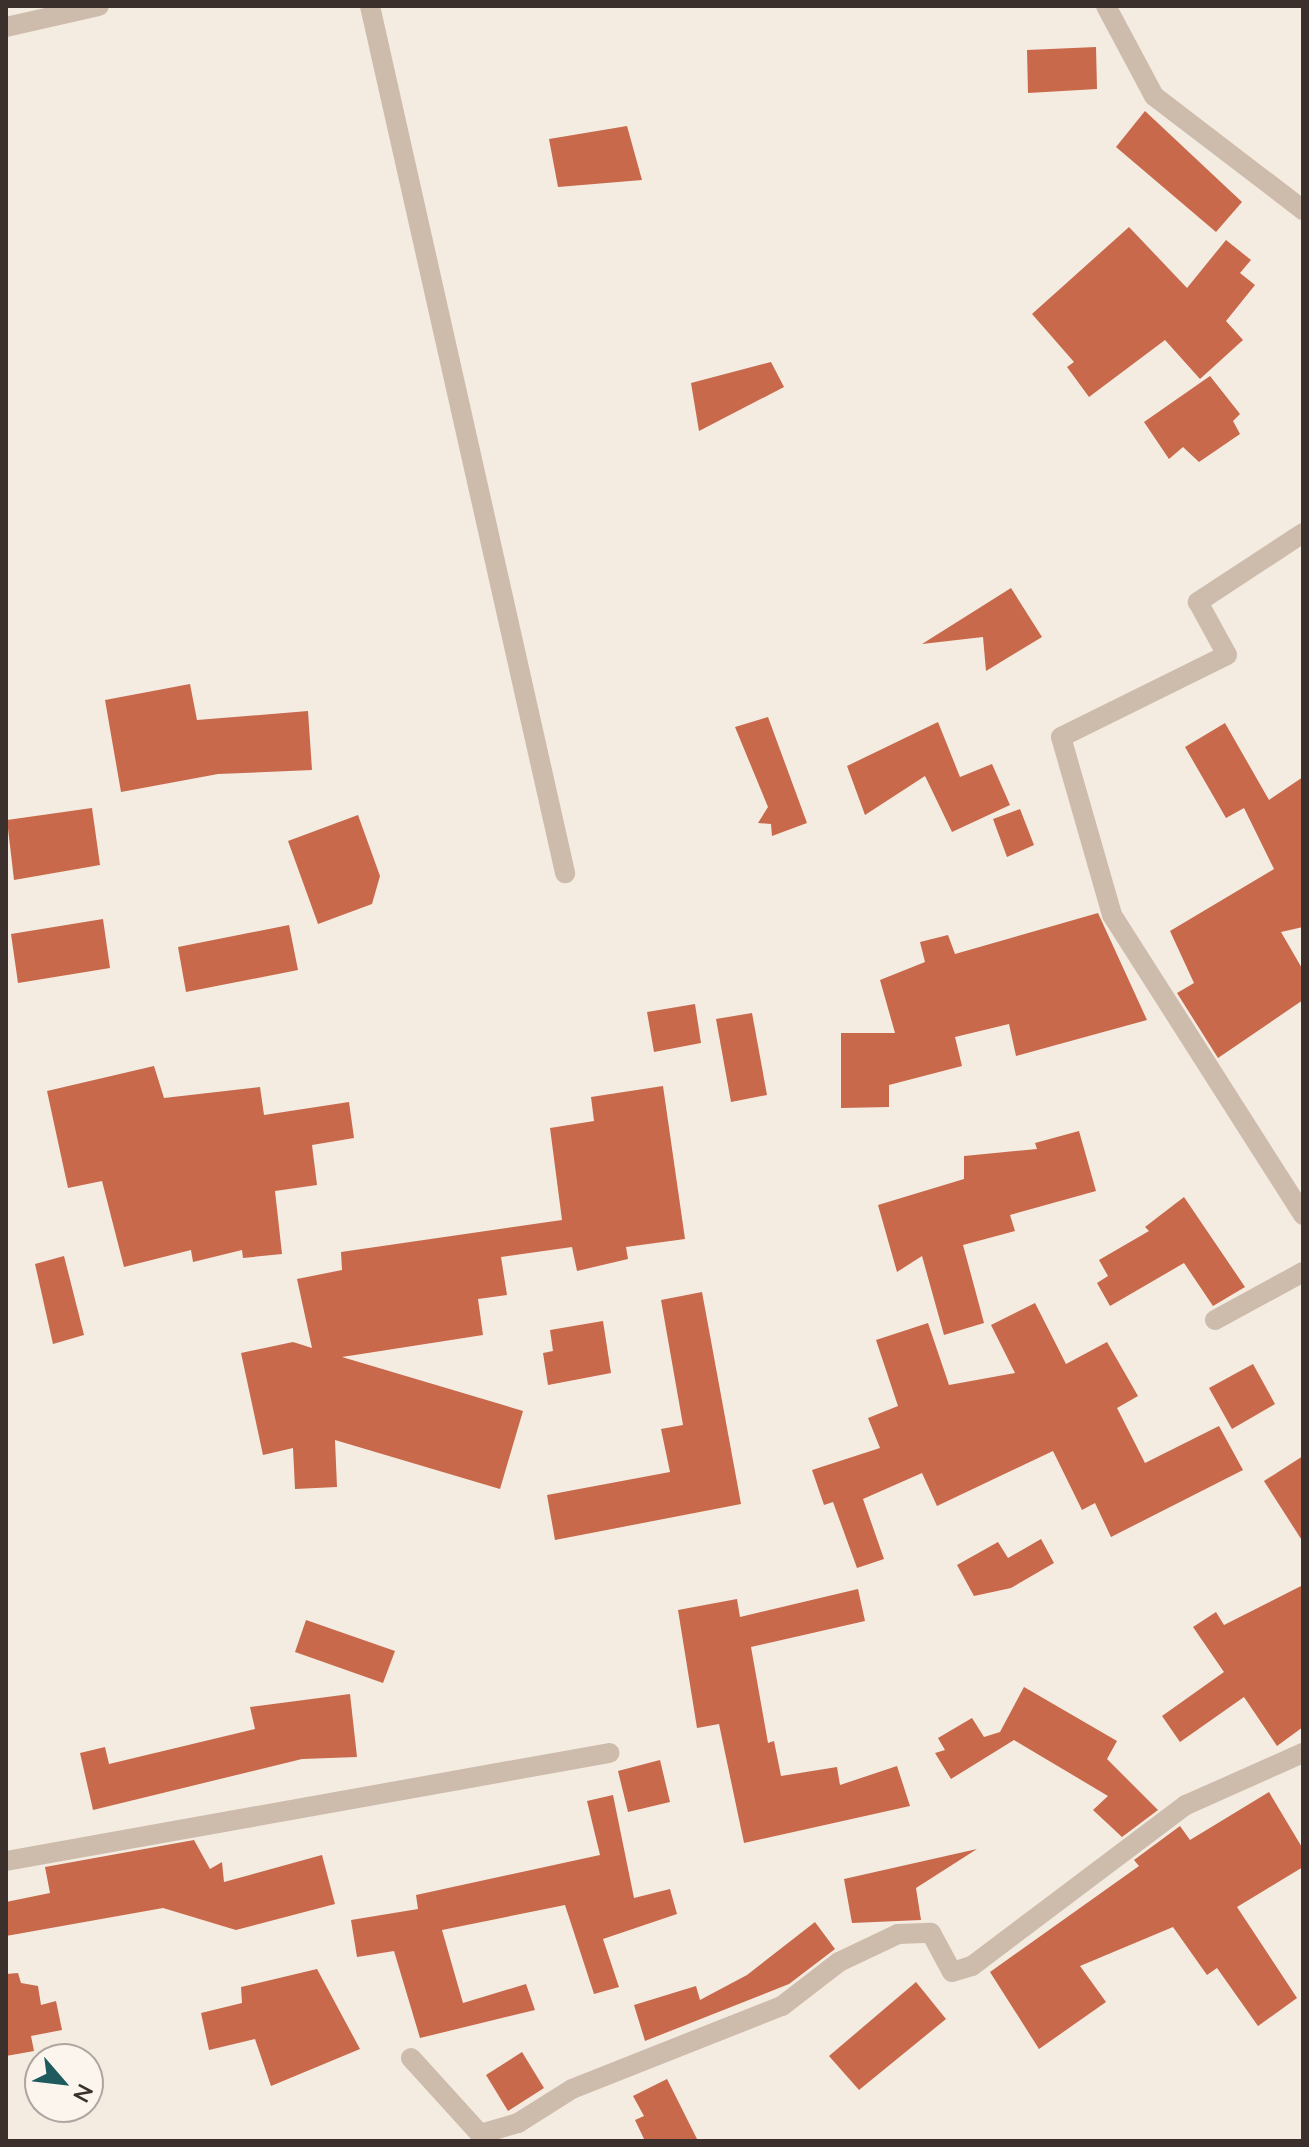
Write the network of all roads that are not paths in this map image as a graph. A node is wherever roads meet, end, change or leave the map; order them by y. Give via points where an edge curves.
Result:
1 (99, 6) edge
2 (370, 6) edge
3 (1106, 6) edge
4 (6, 27) edge
5 (1303, 210) edge
6 (1303, 533) edge
7 (565, 873) dead end
8 (1303, 1215) edge
9 (1303, 1272) edge
10 (1215, 1320) dead end
11 (609, 1753) dead end
12 (1303, 1753) edge
13 (6, 1861) edge
14 (411, 2058) dead end

1 - 4 street
2 - 7 street
3 - 5 street via 1154,96
6 - 8 street via 1198,602 1227,655 1061,737 1112,915
9 - 10 street
11 - 13 street
12 - 14 street via 1186,1805 972,1966 952,1972 931,1933 898,1934 839,1962 782,2006 572,2089 518,2123 480,2134

